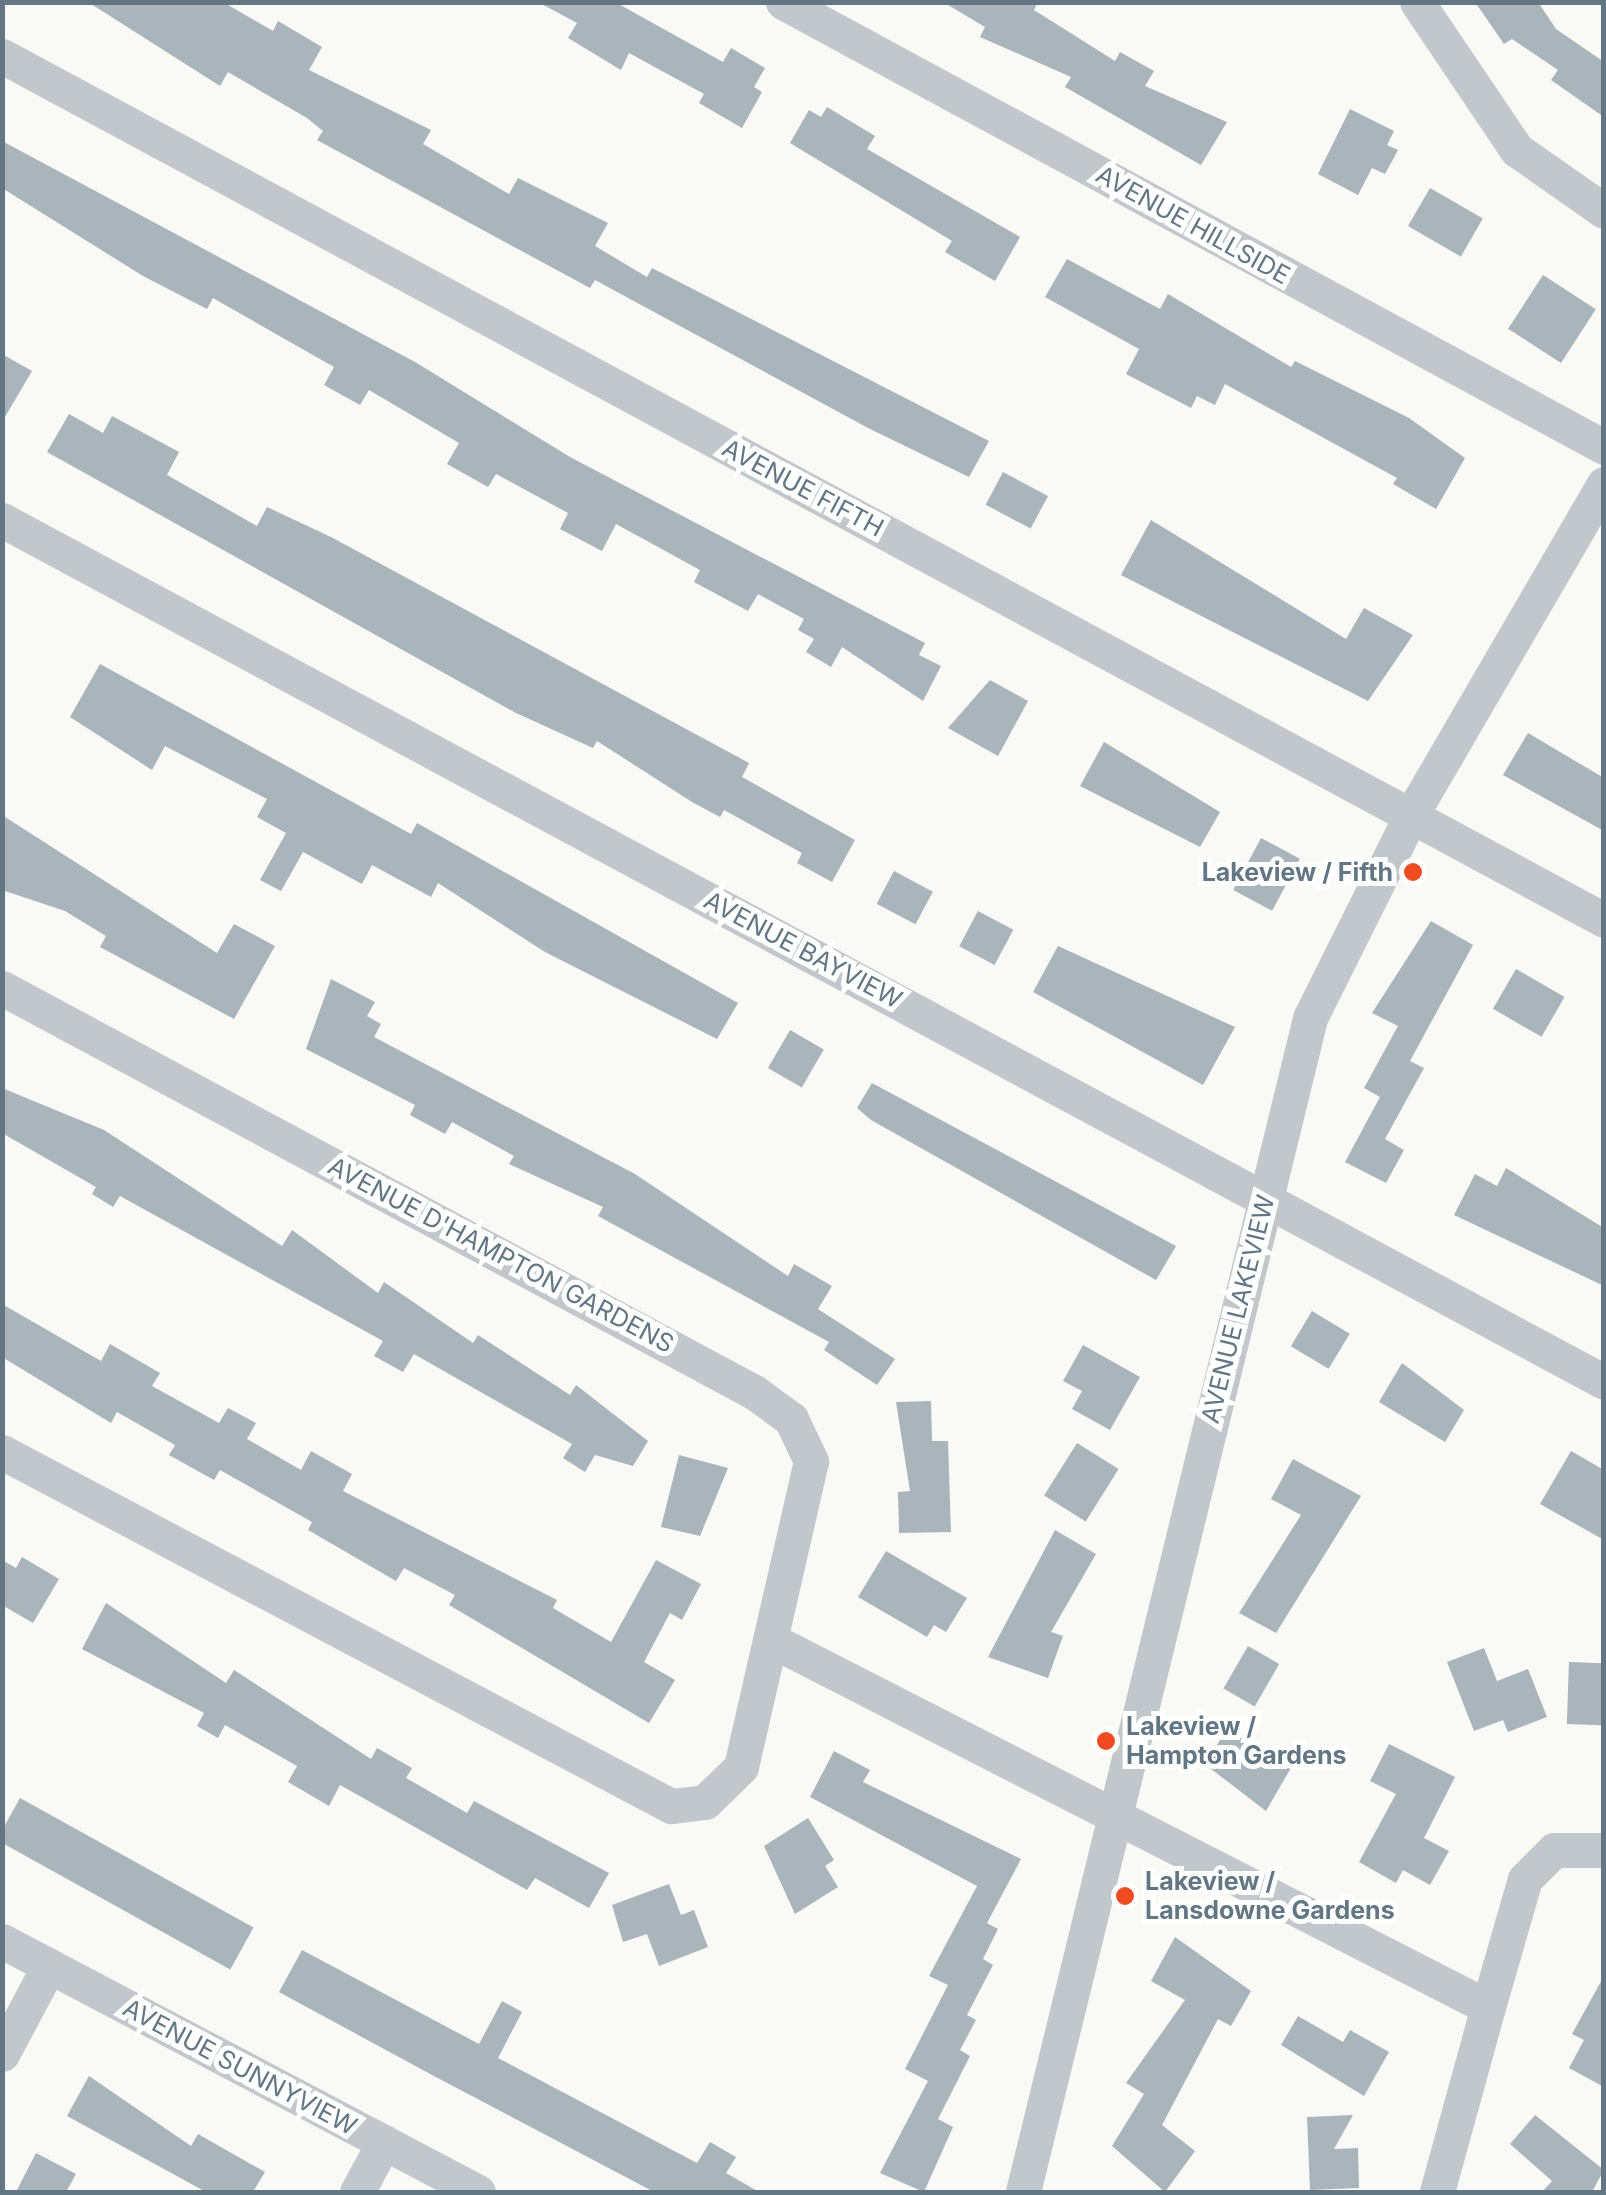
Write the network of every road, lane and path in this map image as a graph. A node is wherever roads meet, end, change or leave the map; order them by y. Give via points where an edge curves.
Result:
1 (782, 2) edge
2 (1418, 2) edge
3 (2, 56) edge
4 (1604, 212) edge
5 (1604, 448) edge
6 (1604, 484) edge
7 (2, 520) edge
8 (1410, 817) junction
9 (1604, 920) edge
10 (2, 988) edge
11 (1264, 1200) junction
12 (1604, 1382) edge
13 (2, 1452) edge
14 (773, 1642) junction
15 (1114, 1820) junction
16 (1604, 1850) edge
17 (2, 1941) edge
18 (50, 1966) junction
19 (1488, 2007) junction
20 (2, 2054) edge
21 (384, 2142) junction
22 (357, 2192) edge
23 (478, 2192) edge
24 (1023, 2192) edge
25 (1437, 2192) edge

1 - 5 street, AVENUE HILLSIDE
2 - 4 street via 1517,150
3 - 8 street, AVENUE FIFTH
6 - 8 street, AVENUE LAKEVIEW
7 - 11 street, AVENUE BAYVIEW
8 - 9 street, AVENUE FIFTH
8 - 11 street, AVENUE LAKEVIEW via 1321,989
10 - 14 street, AVENUE D'HAMPTON GARDENS via 775,1405 811,1462
11 - 12 street, AVENUE BAYVIEW
11 - 15 street, AVENUE LAKEVIEW
13 - 14 street, AVENUE D'HAMPTON GARDENS via 652,1803 705,1802 732,1781
14 - 15 street
15 - 19 street
15 - 24 street, AVENUE LAKEVIEW
16 - 19 street via 1584,1843 1554,1850 1525,1879
17 - 18 street, AVENUE SUNNYVIEW
18 - 20 street
18 - 21 street, AVENUE SUNNYVIEW
19 - 25 street
21 - 22 street
21 - 23 street, AVENUE SUNNYVIEW

